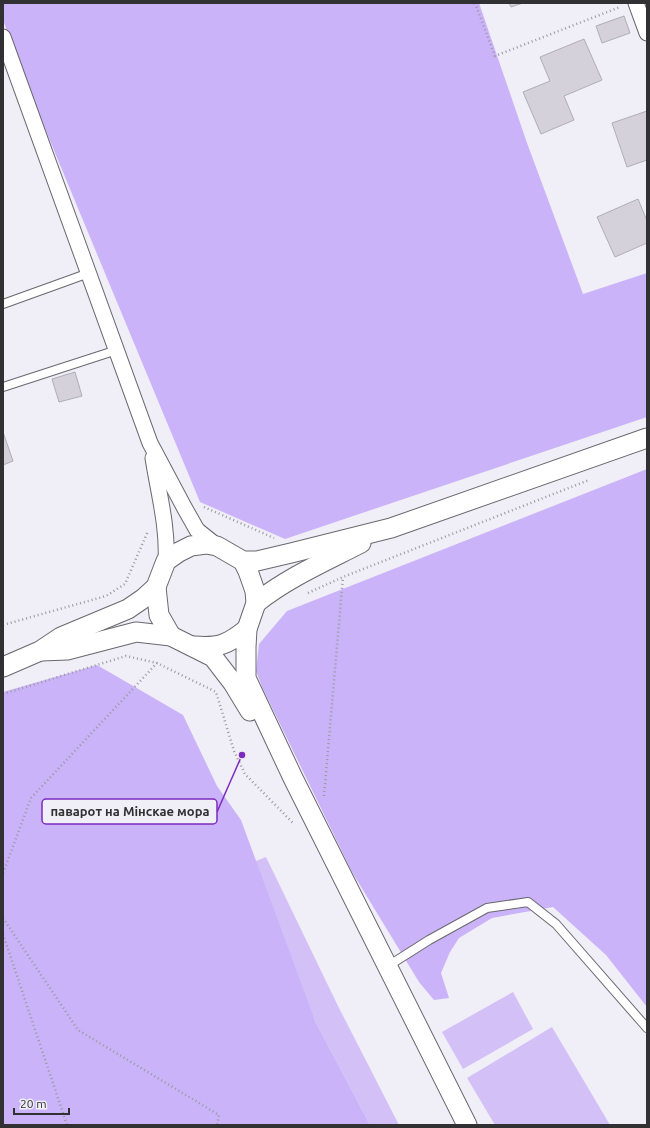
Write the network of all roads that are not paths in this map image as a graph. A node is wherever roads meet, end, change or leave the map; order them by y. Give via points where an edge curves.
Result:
1 (629, 4) edge
2 (647, 33) edge
3 (3, 37) edge
4 (89, 273) junction
5 (3, 304) edge
6 (117, 350) junction
7 (3, 387) edge
8 (647, 438) edge
9 (150, 443) junction
10 (391, 528) junction
11 (217, 546) junction
12 (166, 561) junction
13 (242, 561) junction
14 (156, 587) junction
15 (256, 603) junction
16 (247, 629) junction
17 (171, 636) junction
18 (191, 646) junction
19 (40, 651) junction
20 (3, 667) edge
21 (293, 778) junction
22 (388, 966) junction
23 (647, 1028) edge
24 (467, 1125) edge

1 - 2 street
3 - 4 street
4 - 5 lane
4 - 6 street
6 - 7 lane
6 - 9 street
8 - 10 street
9 - 11 street via 198,530
9 - 12 street via 163,514
10 - 13 street via 257,561
10 - 15 street via 308,570
11 - 12 street via 191,546
11 - 13 street
12 - 14 street
13 - 15 street via 255,591
14 - 17 street via 159,616
14 - 19 street via 128,609 61,637
15 - 16 street
16 - 18 street via 227,644 211,647
16 - 21 street via 246,678
17 - 18 street
17 - 19 street via 136,632 67,650
18 - 21 street via 213,657 217,662
19 - 20 street
21 - 22 street
22 - 23 lane via 486,908 528,902 556,924
22 - 24 street

